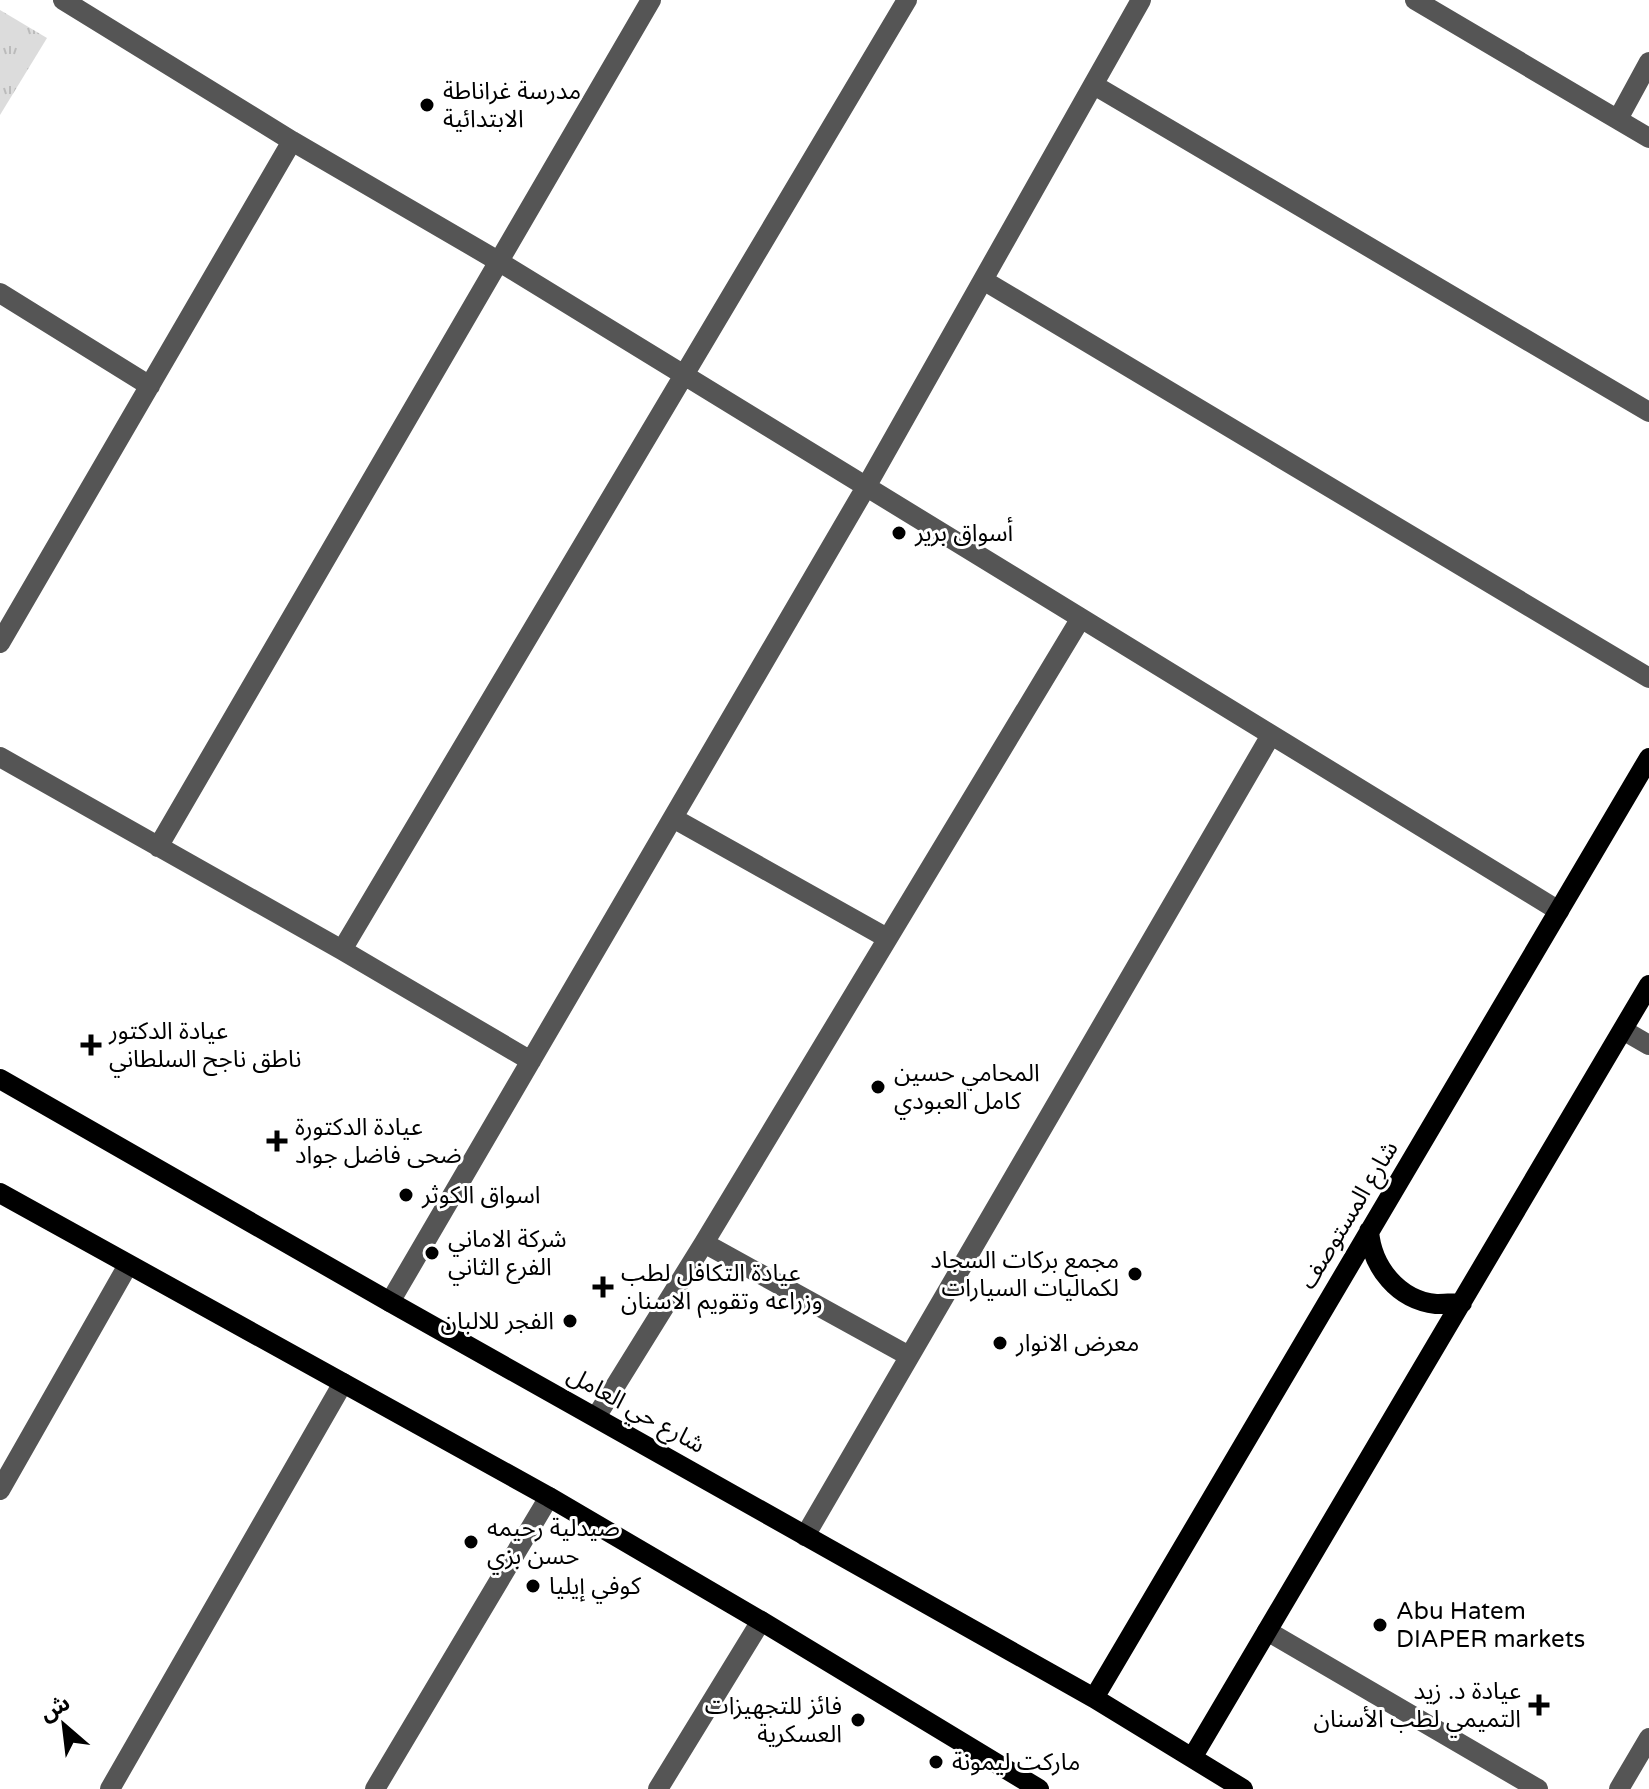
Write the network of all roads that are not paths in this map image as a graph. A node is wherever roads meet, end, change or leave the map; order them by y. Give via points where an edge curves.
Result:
1 (63, 0) edge
2 (651, 0) edge
3 (907, 0) edge
4 (1141, 0) edge
5 (1423, 2) edge
6 (1649, 62) edge
7 (1094, 85) junction
8 (1618, 119) junction
9 (1649, 138) edge
10 (292, 141) junction
11 (498, 261) junction
12 (983, 280) junction
13 (0, 293) edge
14 (683, 375) junction
15 (150, 386) junction
16 (1649, 412) edge
17 (866, 487) junction
18 (1081, 618) junction
19 (0, 643) edge
20 (1649, 678) edge
21 (1271, 735) junction
22 (0, 757) edge
23 (1649, 758) edge
24 (673, 818) junction
25 (158, 847) junction
26 (1559, 911) junction
27 (887, 938) junction
28 (342, 950) junction
29 (1649, 985) edge
30 (1623, 1030) junction
31 (1649, 1045) edge
32 (531, 1061) junction
33 (0, 1079) edge
34 (0, 1193) edge
35 (1369, 1231) junction
36 (704, 1243) junction
37 (128, 1265) junction
38 (390, 1302) junction
39 (1462, 1303) junction
40 (909, 1356) junction
41 (343, 1383) junction
42 (596, 1417) junction
43 (0, 1490) edge
44 (549, 1497) junction
45 (805, 1536) junction
46 (761, 1621) junction
47 (1267, 1631) junction
48 (1094, 1698) junction
49 (1649, 1738) edge
50 (1192, 1758) junction
51 (110, 1789) edge
52 (375, 1789) edge
53 (658, 1789) edge
54 (1039, 1789) edge
55 (1243, 1789) edge
56 (1538, 1789) edge
57 (1619, 1789) edge

1 - 10 street
2 - 11 street
3 - 14 street
4 - 7 street
5 - 8 street
6 - 8 street
7 - 12 street
7 - 16 street
8 - 9 street
10 - 11 street
10 - 15 street
11 - 14 street
11 - 25 street
12 - 17 street
12 - 20 street
13 - 15 street
14 - 17 street
14 - 28 street
15 - 19 street
17 - 18 street
17 - 24 street
18 - 21 street
18 - 27 street
21 - 26 street
21 - 40 street
22 - 25 street
23 - 26 main road, شارع المستوصف
24 - 27 street
24 - 32 street
25 - 28 street
26 - 35 main road, شارع المستوصف
27 - 36 street
28 - 32 street
29 - 30 main road
30 - 31 street
30 - 39 main road
32 - 38 street
33 - 38 main road, شارع حي العامل
34 - 37 main road
35 - 39 main road via 1377,1262 1401,1291 1435,1304
35 - 48 main road, شارع المستوصف
36 - 40 street
36 - 42 street
37 - 41 main road
37 - 43 street
38 - 42 main road, شارع حي العامل
39 - 47 main road
40 - 45 street
41 - 44 main road
41 - 51 street
42 - 45 main road, شارع حي العامل
44 - 46 main road
44 - 52 street
45 - 48 main road, شارع حي العامل
46 - 53 street
46 - 54 main road
47 - 50 main road
47 - 56 street
48 - 50 main road, شارع حي العامل
49 - 57 street
50 - 55 main road, شارع حي العامل

